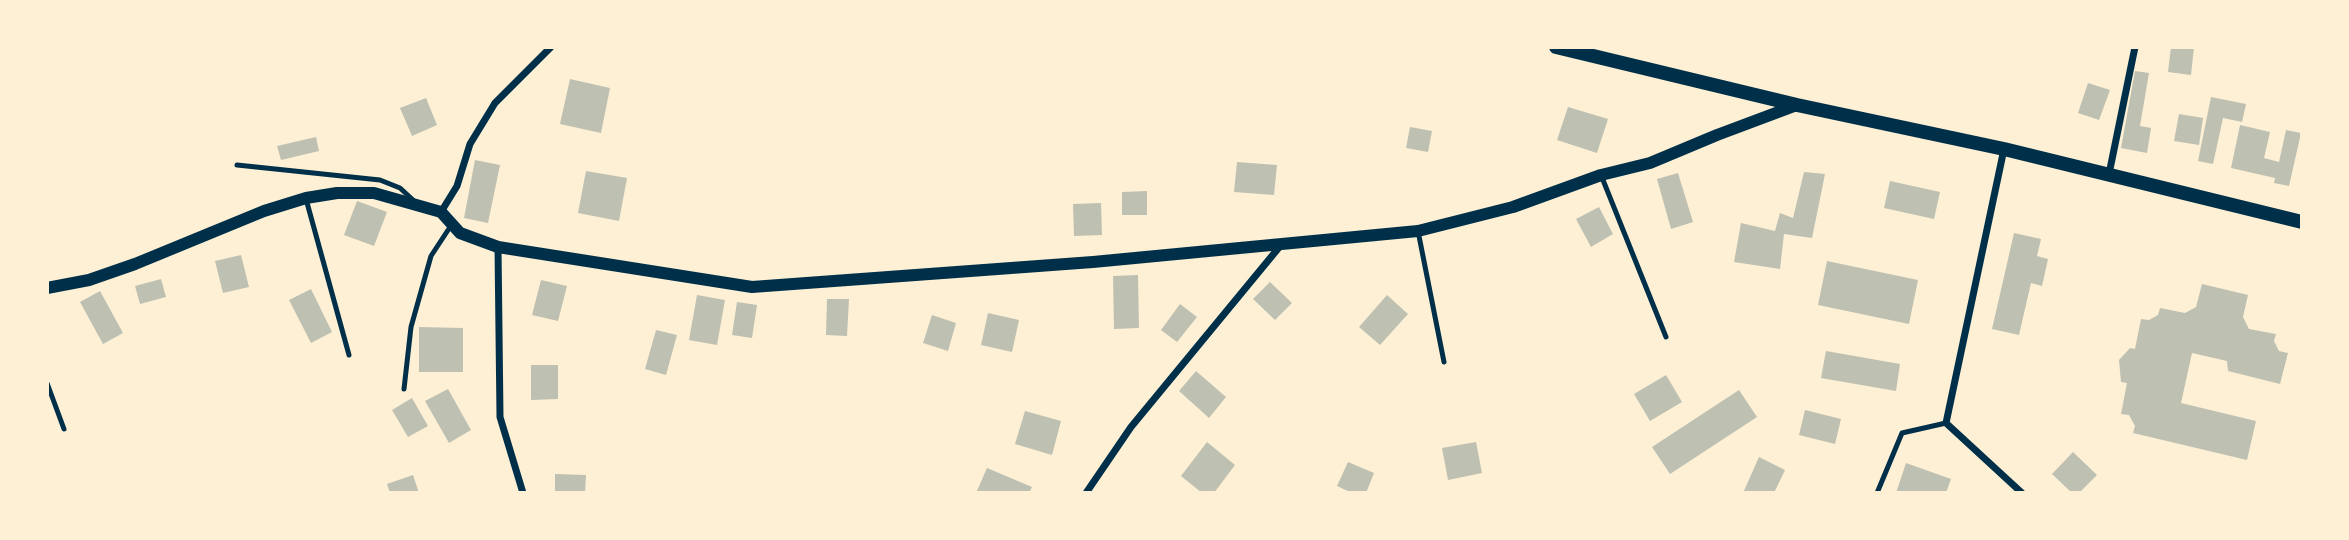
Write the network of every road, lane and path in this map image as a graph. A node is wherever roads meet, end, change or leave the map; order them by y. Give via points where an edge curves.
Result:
1 (551, 47) edge
2 (2135, 47) edge
3 (1560, 48) edge
4 (1797, 105) junction
5 (2004, 149) junction
6 (237, 165) dead end
7 (2109, 174) junction
8 (1601, 175) junction
9 (306, 198) junction
10 (421, 206) junction
11 (441, 212) junction
12 (2302, 222) edge
13 (452, 224) junction
14 (1418, 231) junction
15 (1281, 244) junction
16 (498, 247) junction
17 (47, 288) edge
18 (1666, 337) dead end
19 (349, 355) dead end
20 (1444, 362) dead end
21 (47, 383) edge
22 (404, 389) dead end
23 (1946, 424) junction
24 (64, 429) dead end
25 (523, 493) edge
26 (1087, 493) edge
27 (1877, 493) edge
28 (2022, 493) edge

1 - 11 street via 495,103 470,144 457,186
2 - 7 street
3 - 4 main road
4 - 5 main road
4 - 8 street via 1650,163
5 - 7 main road
5 - 23 street
6 - 10 lane via 380,180 400,188
7 - 12 main road
8 - 14 street via 1513,207
8 - 18 lane
9 - 10 street via 374,193
9 - 17 street via 89,280
9 - 19 lane
10 - 11 street
11 - 13 street
13 - 16 street via 460,233
13 - 22 lane via 431,256 411,327
14 - 15 street
14 - 20 lane
15 - 16 street via 751,286
15 - 26 street via 1131,427
16 - 25 street via 500,417
21 - 24 lane
23 - 27 lane via 1902,433
23 - 28 street

